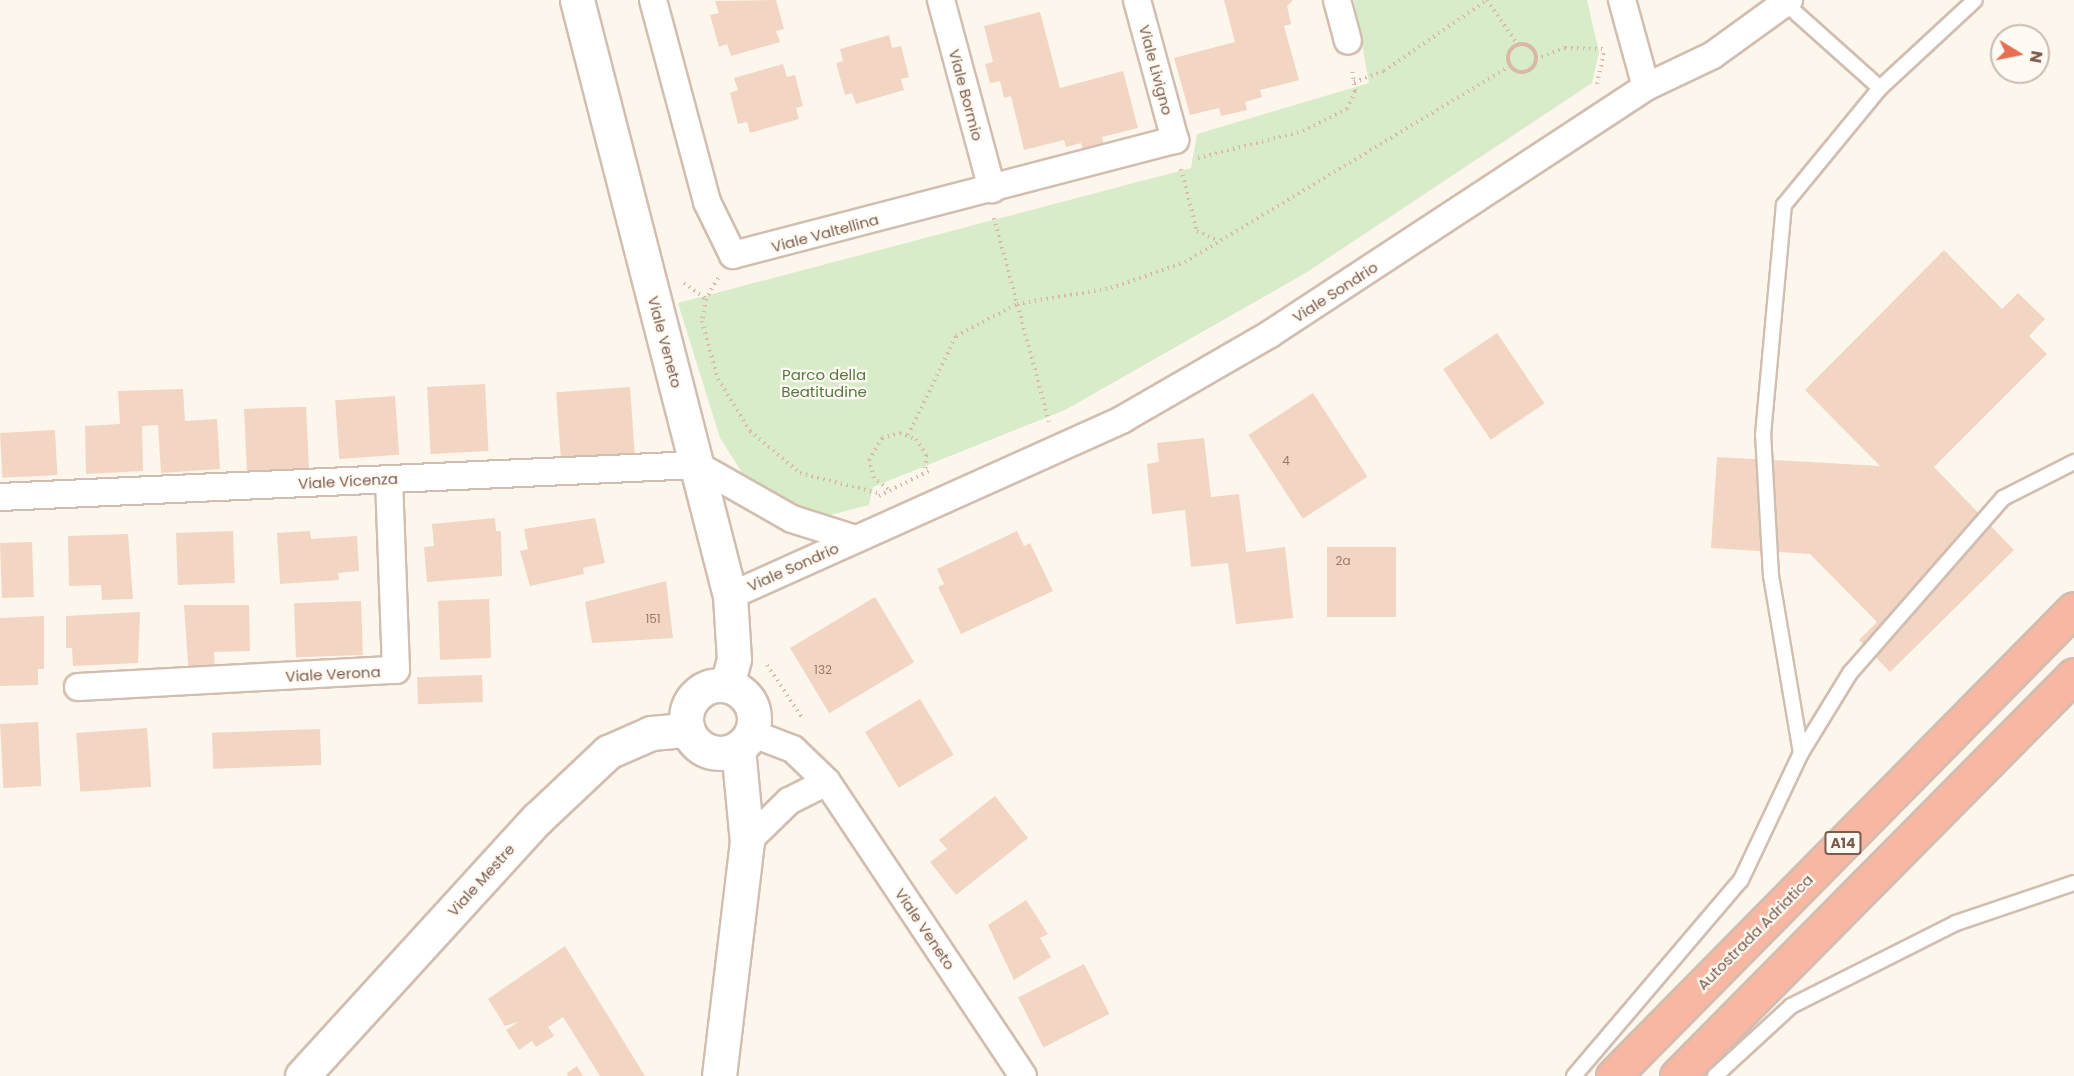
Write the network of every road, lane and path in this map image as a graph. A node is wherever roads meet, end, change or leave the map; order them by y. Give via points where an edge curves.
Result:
1 (577, 0) edge
2 (653, 0) edge
3 (941, 0) edge
4 (1137, 0) edge
5 (1337, 0) edge
6 (1622, 0) edge
7 (1975, 0) edge
8 (1787, 2) edge
9 (1348, 41) joint
10 (1518, 45) junction
11 (1605, 49) dead end
12 (1536, 59) junction
13 (1510, 66) junction
14 (1354, 82) junction
15 (1646, 87) junction
16 (1880, 88) junction
17 (1175, 140) joint
18 (989, 190) junction
19 (1220, 241) junction
20 (733, 255) junction
21 (1017, 304) junction
22 (1049, 422) dead end
23 (908, 435) junction
24 (2074, 462) edge
25 (697, 465) junction
26 (925, 472) dead end
27 (389, 479) junction
28 (888, 489) dead end
29 (878, 493) dead end
30 (0, 497) edge
31 (856, 539) junction
32 (730, 596) junction
33 (2074, 609) edge
34 (2074, 675) edge
35 (726, 685) junction
36 (78, 687) dead end
37 (688, 730) junction
38 (745, 740) junction
39 (1801, 753) junction
40 (827, 782) junction
41 (747, 842) junction
42 (2074, 875) edge
43 (2074, 883) edge
44 (2067, 889) edge
45 (302, 1076) edge
46 (718, 1076) edge
47 (1023, 1076) edge
48 (1574, 1076) edge
49 (1612, 1076) edge
50 (1677, 1076) edge
51 (1715, 1076) edge

1 - 25 main road, Viale Veneto
2 - 20 street via 707,202
3 - 18 street, Viale Bormio
4 - 17 street, Viale Livigno
5 - 9 street
6 - 15 street
7 - 16 lane
8 - 15 street, Viale Sondrio via 1713,55
8 - 16 lane
9 - 14 path
10 - 12 path via 1527,45
10 - 13 path via 1510,50
10 - 14 path via 1487,0 1384,71
11 - 12 path via 1565,48
12 - 13 path via 1526,72
13 - 19 path
14 - 19 path via 1347,109 1303,131 1180,163 1197,231
15 - 31 street, Viale Sondrio via 1270,334 1143,408
16 - 39 lane via 1784,205 1764,435 1771,576
17 - 18 street, Viale Valtellina
18 - 20 street, Viale Valtellina
18 - 21 path
19 - 21 path via 1152,278
20 - 29 path via 706,299 702,321 718,379 732,406 771,452 800,472
21 - 22 path
21 - 23 path via 956,336
23 - 26 path via 922,446
23 - 28 path via 890,434 871,452 874,478
24 - 39 lane via 2003,498 1850,673
25 - 27 street, Viale Vicenza
25 - 31 street, Viale Sondrio via 792,519
25 - 32 main road, Viale Veneto
27 - 30 street, Viale Vicenza
27 - 36 street, Viale Verona via 396,670
31 - 32 street, Viale Sondrio
32 - 35 main road, Viale Veneto via 734,659
33 - 49 highway, Autostrada Adriatica / A14
34 - 50 highway
35 - 37 main road via 698,693 687,710
35 - 38 main road via 750,703
37 - 38 main road, Viale Veneto via 709,751
37 - 45 main road, Viale Mestre via 651,733 608,752 537,819
38 - 40 street, Viale Veneto via 793,749
38 - 41 main road
39 - 48 lane via 1741,880
40 - 41 street via 789,801
40 - 47 street, Viale Veneto
41 - 46 main road
42 - 44 lane
43 - 44 lane
44 - 51 lane via 1956,923 1791,1006

